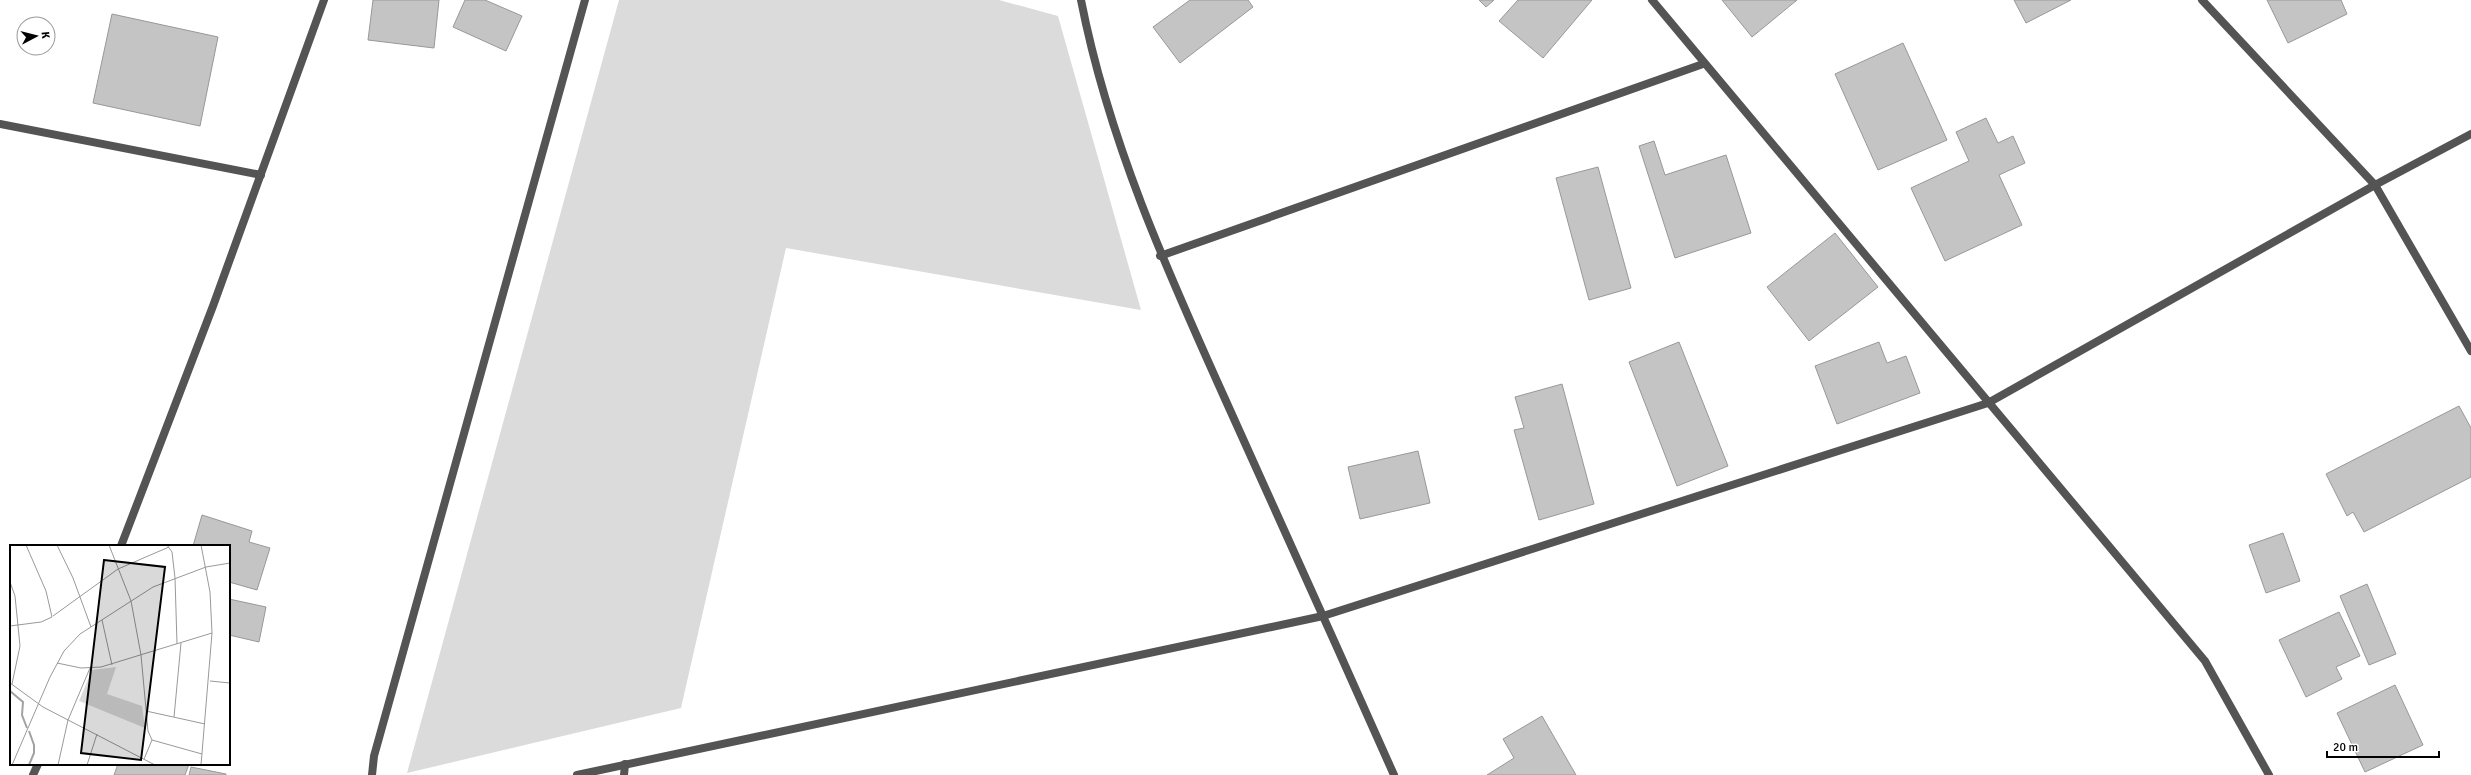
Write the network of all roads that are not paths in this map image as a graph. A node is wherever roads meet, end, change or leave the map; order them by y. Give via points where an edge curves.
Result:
1 (324, 0) edge
2 (585, 0) edge
3 (1081, 0) edge
4 (1652, 0) edge
5 (2202, 0) edge
6 (1703, 64) junction
7 (0, 124) edge
8 (2471, 134) edge
9 (261, 175) junction
10 (2375, 185) junction
11 (1160, 256) junction
12 (2471, 351) edge
13 (1988, 403) junction
14 (121, 545) edge
15 (1323, 616) junction
16 (625, 764) junction
17 (38, 765) edge
18 (33, 775) edge
19 (372, 775) edge
20 (577, 775) edge
21 (624, 775) edge
22 (1394, 775) edge
23 (2269, 775) edge

1 - 9 street
2 - 19 street via 374,756
3 - 11 street via 1092,57 1112,125
4 - 6 street
5 - 10 street
6 - 11 street
6 - 13 street
7 - 9 street
8 - 10 street
9 - 14 street
10 - 12 street
10 - 13 street
11 - 15 street
13 - 15 street
13 - 23 street via 2205,661
15 - 16 street
15 - 22 street
16 - 20 street
16 - 21 street
17 - 18 street

